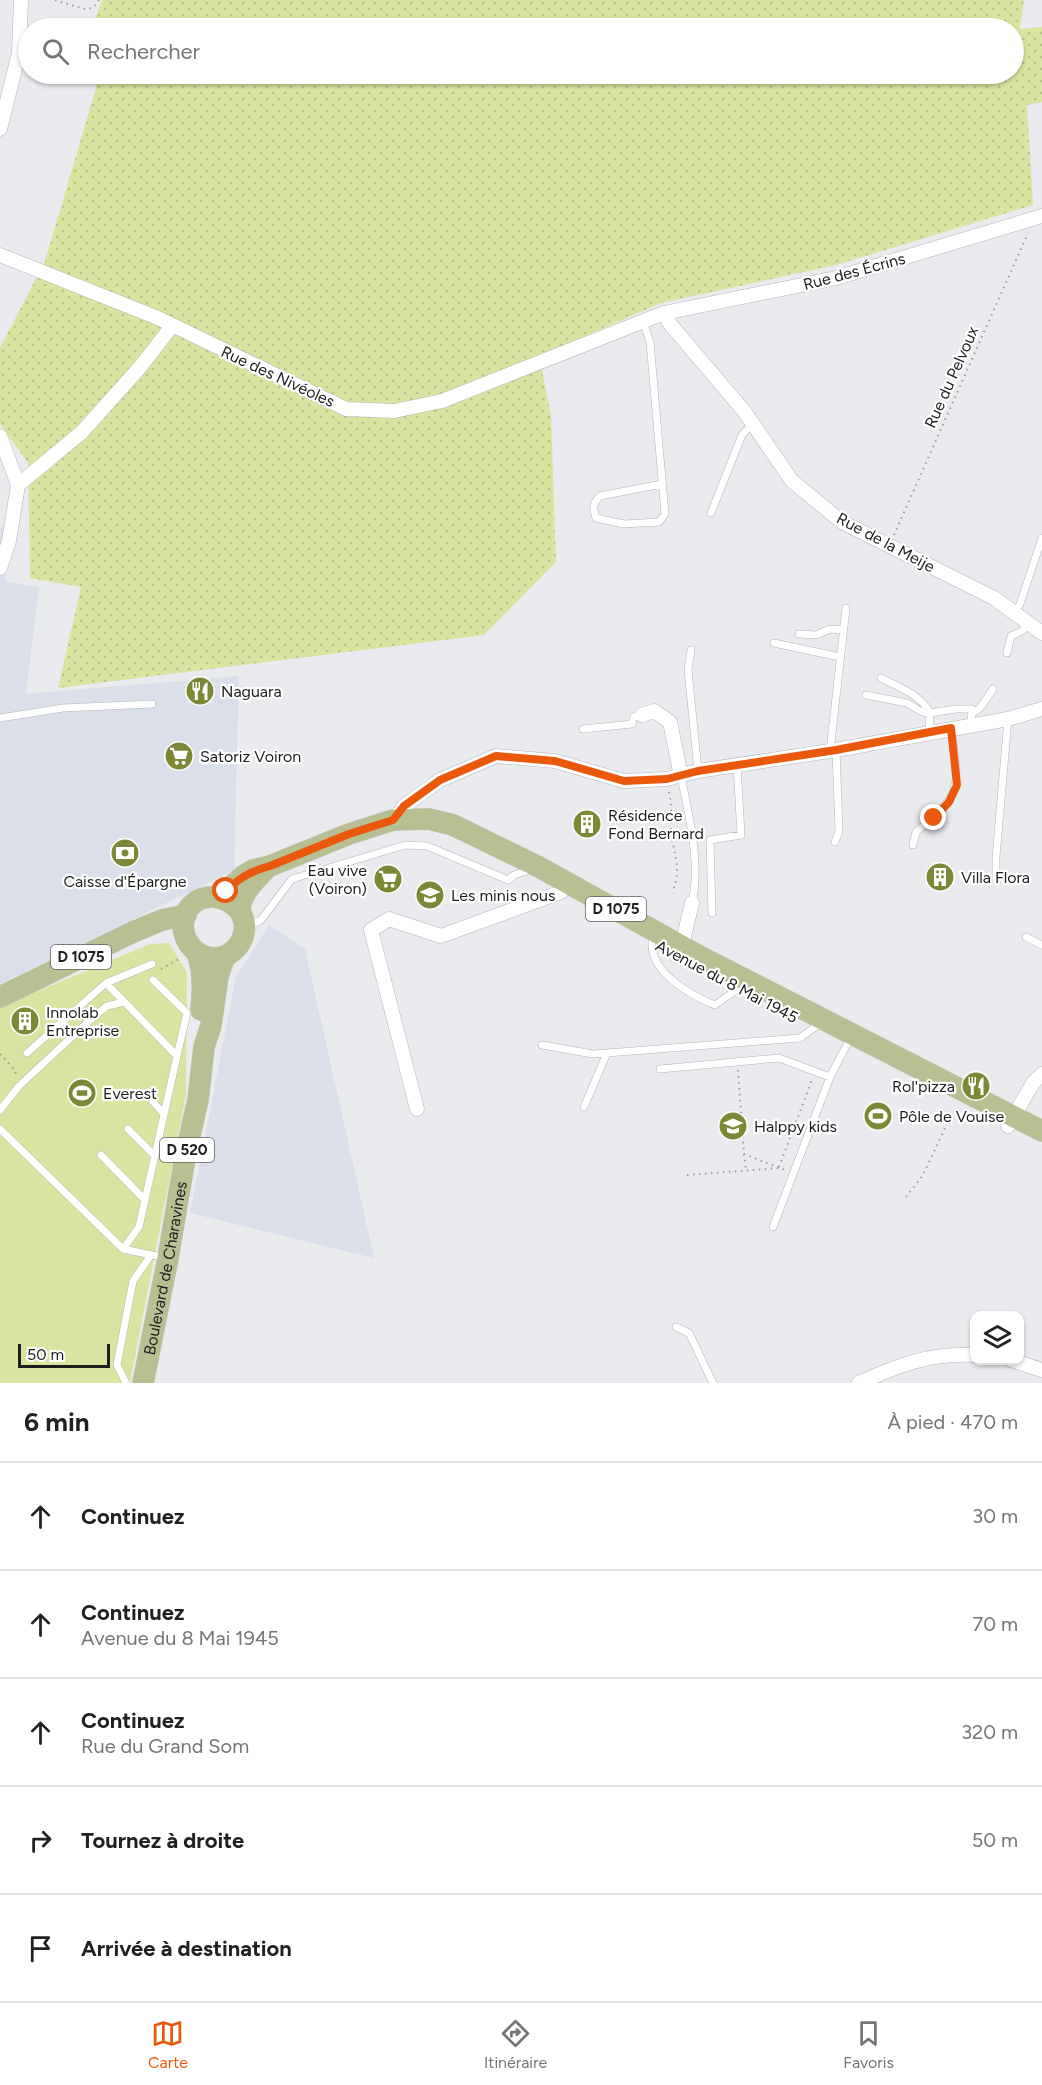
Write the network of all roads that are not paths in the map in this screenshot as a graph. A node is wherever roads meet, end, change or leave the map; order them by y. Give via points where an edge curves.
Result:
1 (21, 0) edge
2 (20, 18) edge
3 (18, 58) edge
4 (0, 129) edge
5 (1038, 217) edge
6 (0, 255) edge
7 (664, 313) junction
8 (643, 321) junction
9 (172, 326) junction
10 (752, 424) junction
11 (0, 436) edge
12 (662, 484) junction
13 (18, 485) junction
14 (13, 512) junction
15 (711, 513) dead end
16 (0, 523) edge
17 (1042, 538) edge
18 (0, 568) edge
19 (846, 608) dead end
20 (1015, 612) junction
21 (1030, 623) junction
22 (843, 630) junction
23 (1042, 633) edge
24 (798, 634) dead end
25 (774, 643) dead end
26 (691, 650) dead end
27 (1008, 653) dead end
28 (840, 657) junction
29 (881, 678) dead end
30 (993, 689) dead end
31 (866, 695) dead end
32 (152, 704) dead end
33 (1042, 709) edge
34 (930, 713) junction
35 (642, 715) joint
36 (0, 718) edge
37 (1008, 718) junction
38 (971, 720) junction
39 (951, 728) junction
40 (582, 729) dead end
41 (929, 733) junction
42 (833, 750) junction
43 (737, 765) junction
44 (698, 771) junction
45 (681, 776) junction
46 (383, 823) junction
47 (835, 842) dead end
48 (913, 845) dead end
49 (270, 866) junction
50 (531, 870) junction
51 (996, 879) dead end
52 (564, 887) junction
53 (216, 896) junction
54 (692, 903) joint
55 (712, 913) dead end
56 (186, 915) junction
57 (242, 919) junction
58 (133, 932) junction
59 (1026, 937) dead end
60 (652, 942) junction
61 (1042, 945) edge
62 (191, 946) junction
63 (679, 950) junction
64 (225, 956) junction
65 (152, 964) dead end
66 (153, 981) dead end
67 (106, 983) junction
68 (739, 988) junction
69 (0, 997) edge
70 (124, 1002) junction
71 (815, 1027) junction
72 (850, 1039) junction
73 (542, 1045) dead end
74 (204, 1047) junction
75 (27, 1053) dead end
76 (607, 1053) junction
77 (177, 1056) junction
78 (660, 1069) dead end
79 (1042, 1074) edge
80 (830, 1077) junction
81 (153, 1102) dead end
82 (584, 1107) dead end
83 (417, 1109) dead end
84 (0, 1110) edge
85 (164, 1114) junction
86 (1011, 1121) junction
87 (0, 1129) edge
88 (128, 1129) dead end
89 (1042, 1131) edge
90 (1042, 1143) edge
91 (101, 1155) dead end
92 (155, 1156) junction
93 (145, 1200) junction
94 (773, 1227) dead end
95 (123, 1249) junction
96 (160, 1257) junction
97 (675, 1327) dead end
98 (970, 1355) edge
99 (1024, 1364) edge
100 (1042, 1370) edge
101 (126, 1383) edge
102 (143, 1383) edge
103 (713, 1383) edge
104 (858, 1383) edge

1 - 2 street
3 - 4 street
5 - 7 street, Rue des Écrins via 836,278
6 - 9 street, Rue des Nivéoles
7 - 8 street, Rue des Nivéoles
7 - 10 street, Rue de la Meije
8 - 9 street, Rue des Nivéoles via 442,401 394,411 346,409
8 - 12 lane via 650,342
9 - 13 street via 82,432
10 - 15 lane via 742,435
10 - 20 street, Rue de la Meije via 792,481 842,522
11 - 13 street
12 - 12 lane via 664,514 659,522 624,524 596,518 594,502 600,496
13 - 14 street
14 - 16 street
14 - 18 street
17 - 20 lane
19 - 22 lane
20 - 21 street, Rue de la Meije
21 - 23 street, Rue de la Meije
21 - 27 lane via 1011,636
22 - 24 lane
22 - 28 lane
25 - 28 lane
26 - 44 lane via 688,670
28 - 42 lane
29 - 34 lane via 908,692
30 - 38 lane
31 - 34 lane via 907,703
32 - 36 lane via 63,708
33 - 37 street
34 - 38 lane via 972,710
34 - 41 lane
35 - 40 lane via 634,717 632,724
35 - 45 street via 654,711 670,722
37 - 38 street
37 - 51 lane
38 - 39 street
39 - 41 street
39 - 48 lane via 957,785 949,802 916,832
41 - 42 street
42 - 43 street
42 - 47 lane via 839,831
43 - 44 street
43 - 55 lane via 741,835 710,840
44 - 45 street
45 - 46 street via 624,781 555,761 496,756 440,780
45 - 54 lane via 692,829
46 - 49 main road, Avenue du 8 Mai 1945 / D 1075
46 - 50 main road, Avenue du 8 Mai 1945 / D 1075 via 423,827
49 - 53 main road, D 1075 via 253,870
49 - 57 main road, D 1075 via 247,892
50 - 52 main road, Avenue du 8 Mai 1945 / D 1075
50 - 57 lane via 508,880 427,846 405,845 292,879 261,920
52 - 60 main road, Avenue du 8 Mai 1945 / D 1075
52 - 63 main road, Avenue du 8 Mai 1945 / D 1075
52 - 83 street via 441,936 389,919 371,930
53 - 56 main road via 197,901
53 - 57 main road via 234,903
54 - 63 street
56 - 58 main road, D 1075
56 - 62 main road via 183,926
57 - 64 main road via 239,945
58 - 62 main road, D 1075 via 165,932
58 - 69 main road, D 1075
59 - 61 lane
60 - 63 main road, Avenue du 8 Mai 1945 / D 1075
60 - 68 lane via 662,969 698,998 715,1005
62 - 64 main road via 215,958
62 - 74 main road, Boulevard de Charavines / D 520 via 201,962 200,1025
63 - 68 main road, Avenue du 8 Mai 1945 / D 1075
63 - 72 main road, Avenue du 8 Mai 1945 / D 1075 via 704,958
64 - 74 main road, Boulevard de Charavines / D 520
65 - 67 lane
66 - 77 lane via 187,1014
67 - 70 lane
67 - 75 lane
68 - 71 main road, Avenue du 8 Mai 1945 / D 1075
70 - 77 lane
70 - 84 lane via 107,1006 19,1086
71 - 72 main road, Avenue du 8 Mai 1945 / D 1075
71 - 76 lane via 800,1038
72 - 80 lane
72 - 86 main road, Avenue du 8 Mai 1945 / D 1075
73 - 76 lane
74 - 96 main road, Boulevard de Charavines / D 520 via 198,1100
76 - 82 lane
77 - 85 lane
78 - 80 lane via 779,1058
79 - 86 street
80 - 94 lane
81 - 85 lane
85 - 92 lane
86 - 89 main road, Avenue du 8 Mai 1945 / D 1075
86 - 90 main road, Avenue du 8 Mai 1945 / D 1075
87 - 95 lane
88 - 92 lane
91 - 93 lane
92 - 93 lane
93 - 95 lane via 140,1227
95 - 96 lane
96 - 101 lane via 133,1281 117,1365
96 - 102 main road, Boulevard de Charavines / D 520
97 - 103 lane via 689,1333
98 - 104 street via 948,1353 903,1364
99 - 100 street

